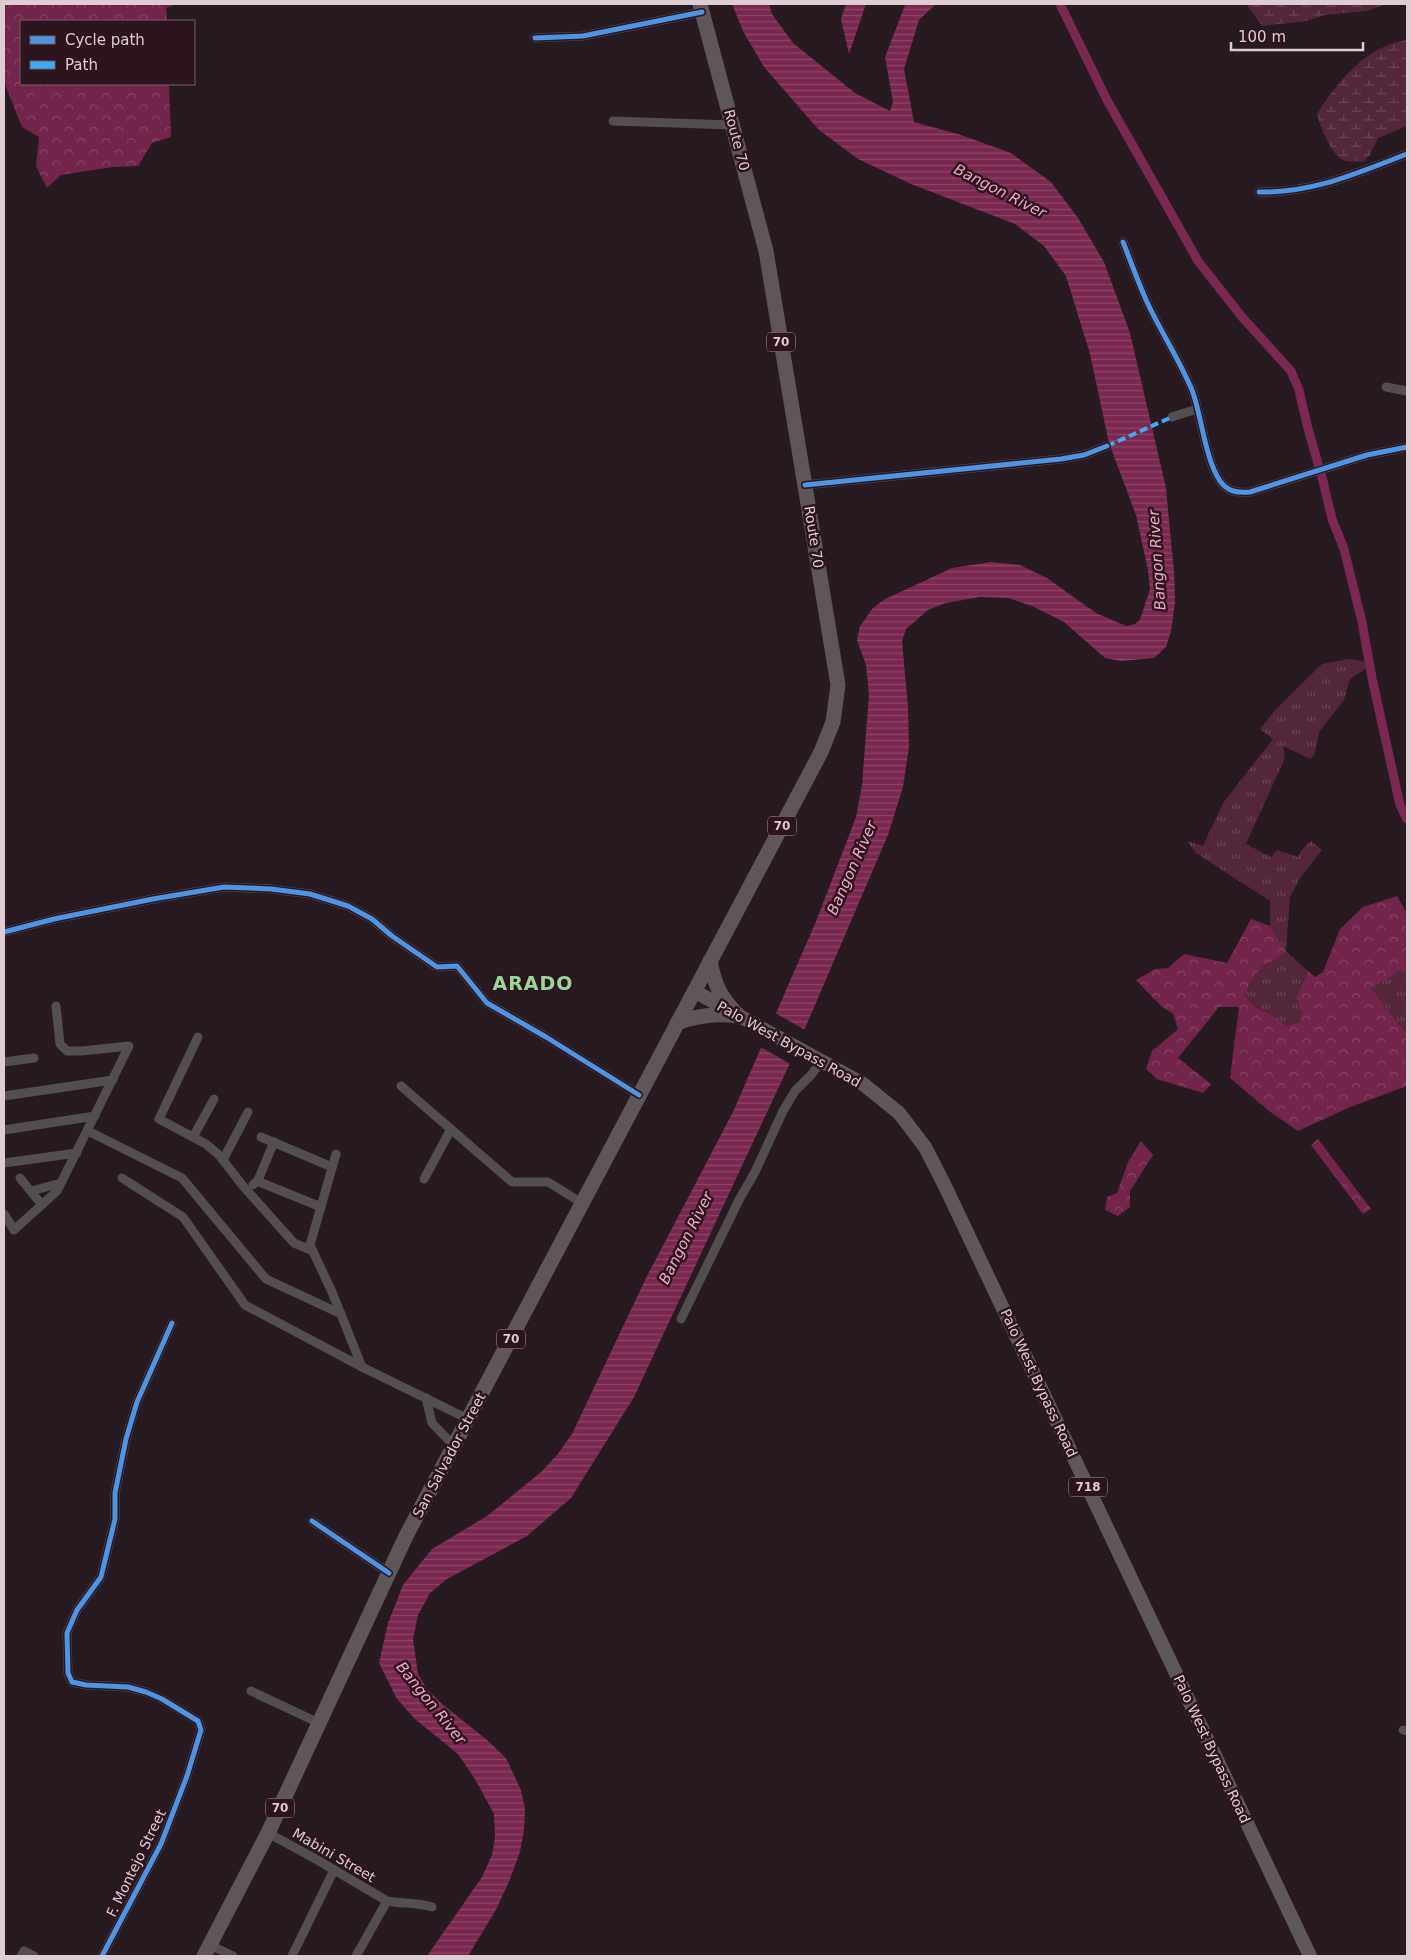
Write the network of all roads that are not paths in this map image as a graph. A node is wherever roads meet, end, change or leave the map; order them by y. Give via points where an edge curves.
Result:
1 (701, 8) edge
2 (534, 38) dead end
3 (613, 120) dead end
4 (732, 125) junction
5 (1407, 154) edge
6 (1259, 192) dead end
7 (1122, 242) dead end
8 (1386, 387) dead end
9 (1407, 391) edge
10 (1197, 409) junction
11 (1172, 417) dead end
12 (1107, 446) dead end
13 (1407, 447) edge
14 (806, 485) junction
15 (4, 932) edge
16 (710, 961) junction
17 (694, 992) junction
18 (56, 1006) dead end
19 (746, 1019) junction
20 (677, 1023) junction
21 (198, 1038) dead end
22 (34, 1058) dead end
23 (819, 1060) junction
24 (4, 1062) edge
25 (112, 1080) junction
26 (401, 1086) dead end
27 (639, 1095) junction
28 (4, 1096) edge
29 (214, 1099) dead end
30 (248, 1112) dead end
31 (95, 1116) junction
32 (451, 1129) junction
33 (4, 1130) edge
34 (88, 1131) junction
35 (193, 1137) junction
36 (261, 1137) dead end
37 (274, 1142) junction
38 (76, 1153) junction
39 (336, 1154) dead end
40 (222, 1160) junction
41 (4, 1162) edge
42 (332, 1167) junction
43 (20, 1178) dead end
44 (122, 1178) dead end
45 (424, 1179) dead end
46 (257, 1181) junction
47 (61, 1183) junction
48 (31, 1191) junction
49 (248, 1191) junction
50 (582, 1203) junction
51 (42, 1205) junction
52 (321, 1207) junction
53 (4, 1214) edge
54 (313, 1251) junction
55 (340, 1314) junction
56 (681, 1319) dead end
57 (172, 1323) dead end
58 (362, 1367) junction
59 (426, 1398) junction
60 (468, 1419) junction
61 (454, 1446) junction
62 (312, 1521) dead end
63 (389, 1573) junction
64 (251, 1691) dead end
65 (319, 1723) junction
66 (268, 1833) junction
67 (334, 1870) junction
68 (387, 1901) junction
69 (432, 1906) dead end
70 (207, 1950) edge
71 (22, 1954) edge
72 (34, 1956) edge
73 (102, 1956) edge
74 (233, 1956) edge
75 (292, 1956) edge
76 (356, 1956) edge
77 (1310, 1956) edge

1 - 2 street via 583,36
1 - 4 highway, Route 70 / 70
3 - 4 street
4 - 14 highway, Route 70 / 70 via 766,251
5 - 6 street via 1319,186
7 - 10 street via 1147,302 1183,370
8 - 9 street
10 - 11 street
10 - 13 street via 1219,479 1234,492 1250,492 1367,455
12 - 14 street via 1061,459
14 - 16 highway, Route 70 / 70 via 838,685 833,722 821,752
15 - 27 street via 54,919 224,887 310,894 348,906 372,919 437,967 458,966 487,1004
16 - 17 highway, San Salvador Street / 70
16 - 19 highway via 717,989 724,1001
17 - 19 main road, Palo West Bypass Road / 718
17 - 20 highway, San Salvador Street / 70
18 - 25 street via 60,1044 68,1051 129,1046
19 - 20 highway via 720,1013
19 - 23 main road, Palo West Bypass Road / 718
20 - 27 highway, San Salvador Street / 70
21 - 35 street via 159,1119
22 - 24 street
23 - 56 street via 811,1076 795,1091 783,1111
23 - 77 main road, Palo West Bypass Road / 718 via 863,1084 899,1113 925,1147
25 - 28 street
25 - 31 street
26 - 32 street
27 - 50 highway, San Salvador Street / 70
29 - 35 street
30 - 40 street
31 - 33 street
31 - 34 street
32 - 45 street
32 - 50 street via 512,1182 548,1182
34 - 38 street
34 - 55 street via 182,1178 266,1279
35 - 40 street via 206,1144
36 - 37 street
37 - 42 street
37 - 46 street
38 - 41 street
38 - 47 street
39 - 42 street
40 - 49 street
42 - 52 street
43 - 48 street
44 - 58 street via 183,1217 245,1305
46 - 49 street
46 - 52 street
47 - 48 street
47 - 51 street
48 - 51 street
49 - 54 street via 294,1243
50 - 60 highway, San Salvador Street / 70
51 - 53 street via 14,1230
52 - 54 street via 310,1245
54 - 55 street
55 - 58 street
57 - 73 street, F. Montejo Street via 137,1402 126,1439 115,1494 115,1519 102,1577 77,1610 67,1633 66,1649 72,1682 128,1687 146,1692 198,1721 201,1730 161,1844
58 - 59 street
59 - 60 street
59 - 61 street via 432,1423
60 - 61 highway, San Salvador Street / 70
61 - 63 highway, San Salvador Street / 70
62 - 63 street
63 - 65 highway, San Salvador Street / 70
64 - 65 street
65 - 66 highway, San Salvador Street / 70
66 - 67 street, Mabini Street
66 - 70 highway, San Salvador Street / 70
67 - 68 street, Mabini Street
67 - 75 street
68 - 69 street via 420,1902
68 - 76 street
70 - 74 street
71 - 72 street

